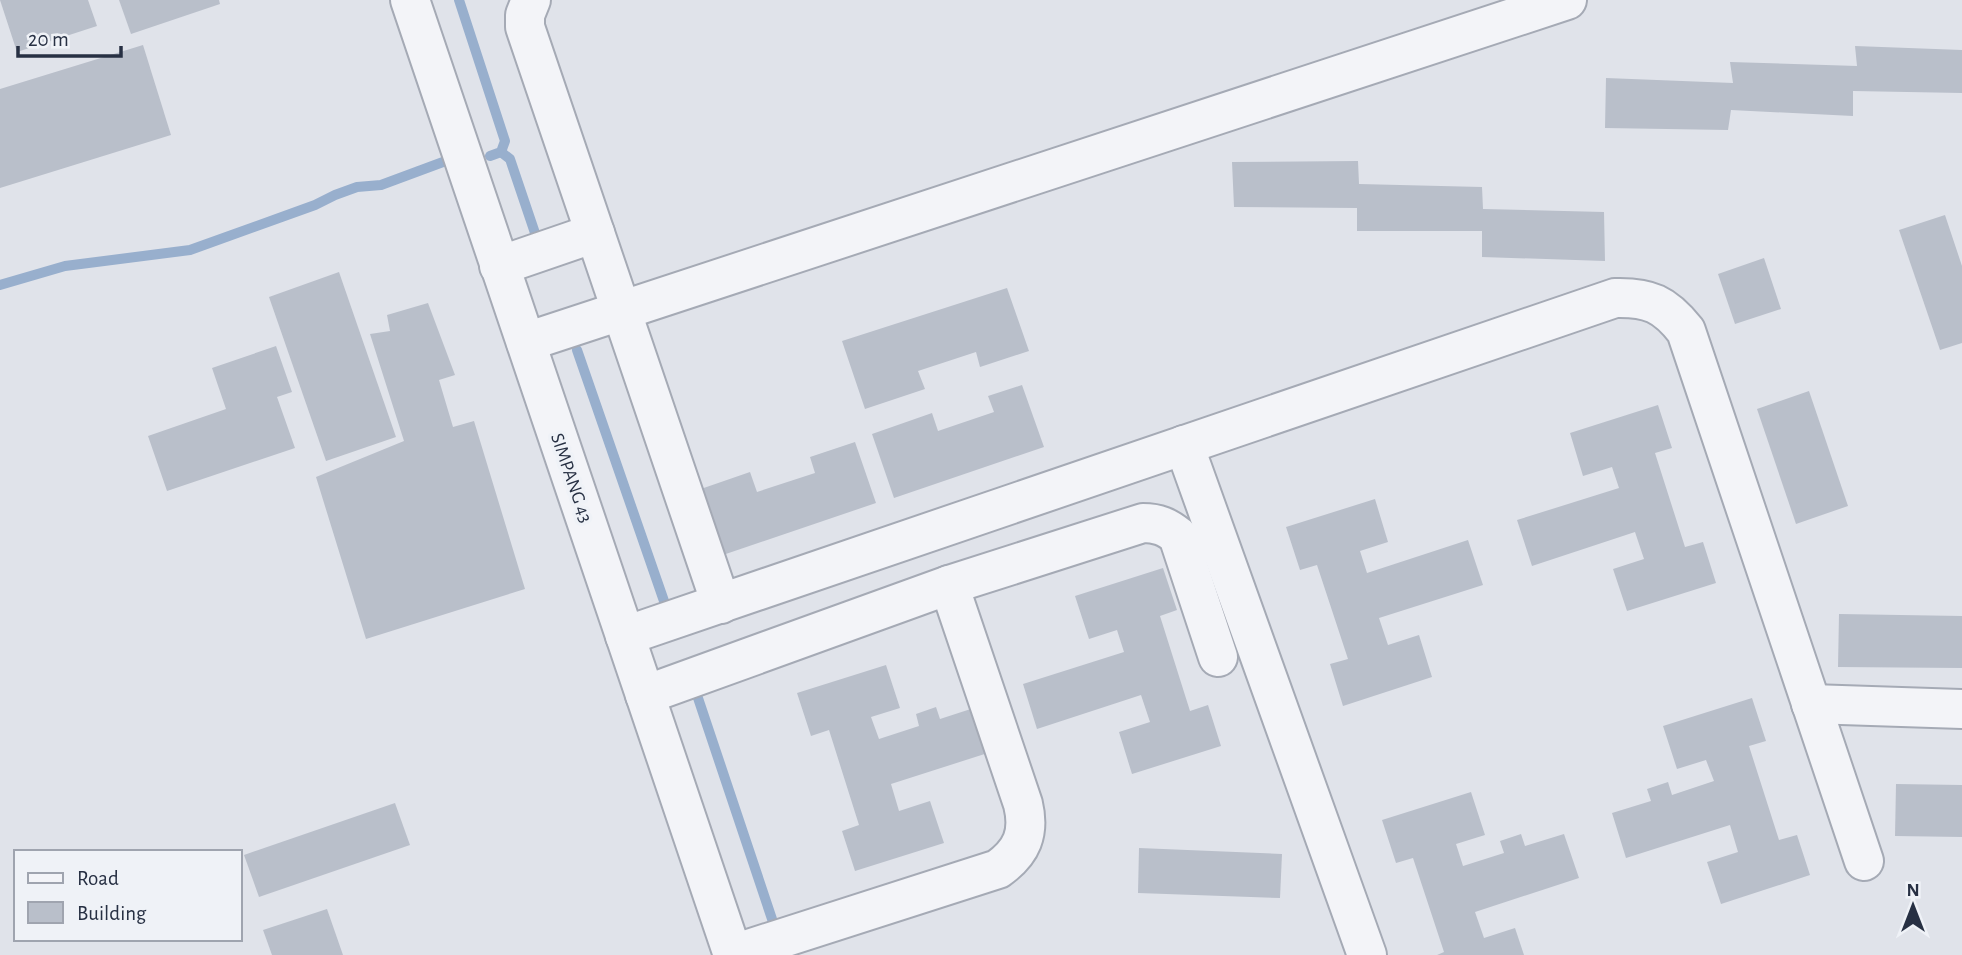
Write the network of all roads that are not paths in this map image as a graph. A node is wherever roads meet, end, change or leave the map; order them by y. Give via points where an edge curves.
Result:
1 (410, 0) edge
2 (531, 0) edge
3 (1567, 0) edge
4 (595, 233) junction
5 (499, 266) junction
6 (621, 309) junction
7 (526, 342) junction
8 (1184, 445) junction
9 (1222, 551) junction
10 (1187, 565) junction
11 (949, 585) junction
12 (721, 604) junction
13 (625, 636) junction
14 (1217, 657) dead end
15 (645, 695) junction
16 (1811, 705) junction
17 (1962, 709) edge
18 (1864, 861) dead end
19 (733, 954) edge
20 (1367, 955) edge

1 - 5 street, SIMPANG 43
2 - 4 street via 525,27
3 - 6 street
4 - 5 street
4 - 6 street
5 - 7 street, SIMPANG 43
6 - 7 street
6 - 12 street
7 - 13 street, SIMPANG 43
8 - 9 street
8 - 12 street
8 - 16 street via 1615,298 1655,303 1673,314 1686,331
9 - 10 street
9 - 20 street
10 - 11 street via 1178,536 1156,523 1143,523
10 - 14 street
11 - 15 street
11 - 19 street via 1023,804 1027,819 1020,848 998,869
12 - 13 street
13 - 15 street, SIMPANG 43
15 - 19 street, SIMPANG 43
16 - 17 street
16 - 18 street

